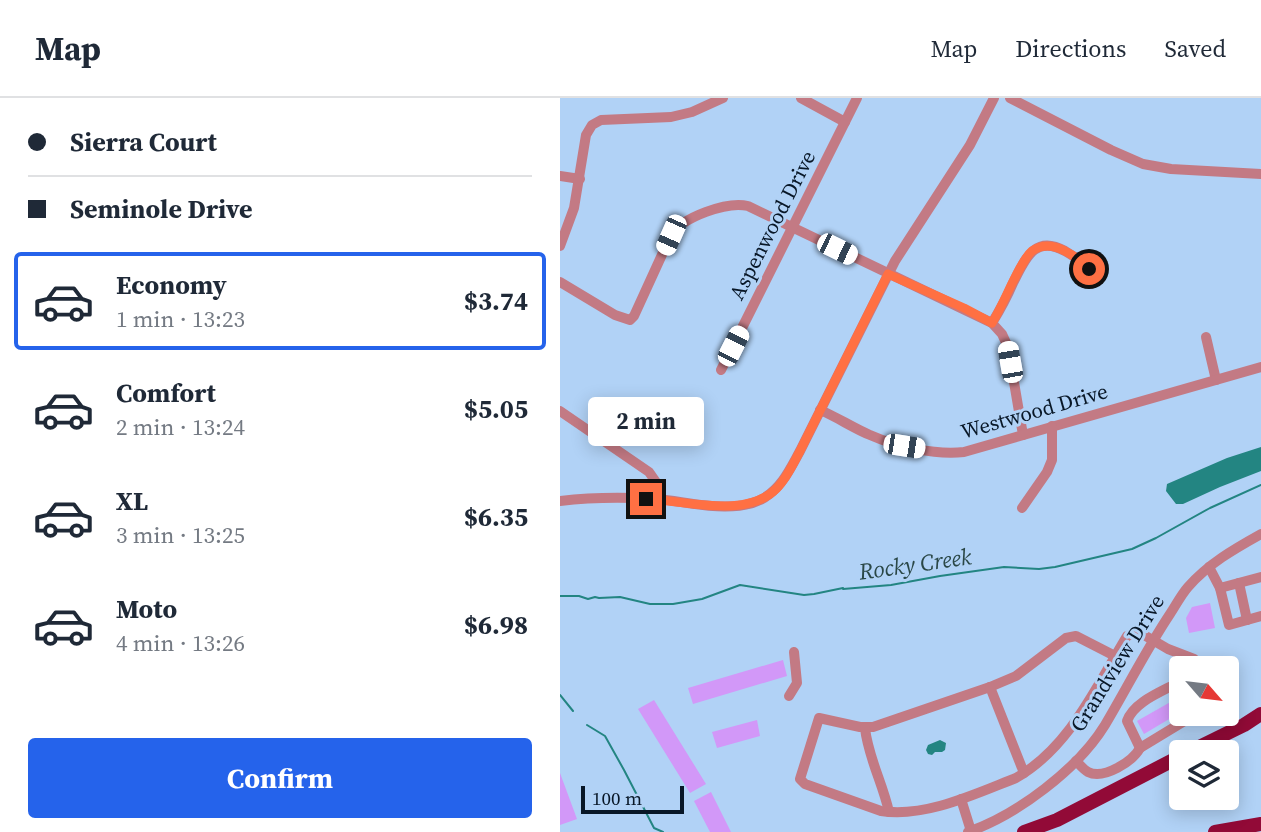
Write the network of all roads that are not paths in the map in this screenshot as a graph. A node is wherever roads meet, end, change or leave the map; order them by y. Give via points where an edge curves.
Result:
1 (723, 98) edge
2 (801, 98) edge
3 (857, 98) edge
4 (994, 98) edge
5 (1010, 98) edge
6 (845, 122) junction
7 (1261, 174) edge
8 (560, 176) edge
9 (580, 179) junction
10 (793, 228) junction
11 (560, 246) edge
12 (888, 274) junction
13 (1093, 278) dead end
14 (560, 282) edge
15 (992, 323) junction
16 (1206, 337) dead end
17 (1261, 367) edge
18 (721, 370) dead end
19 (1216, 380) junction
20 (820, 410) junction
21 (560, 411) edge
22 (1052, 426) junction
23 (1023, 435) junction
24 (659, 499) junction
25 (560, 501) edge
26 (1022, 508) dead end
27 (1261, 534) edge
28 (1209, 567) junction
29 (1261, 577) edge
30 (1239, 583) junction
31 (1220, 588) junction
32 (1261, 616) edge
33 (1247, 620) junction
34 (1152, 641) junction
35 (794, 652) dead end
36 (1115, 656) junction
37 (1186, 656) edge
38 (990, 687) junction
39 (1169, 688) edge
40 (789, 696) dead end
41 (1261, 714) edge
42 (1176, 726) edge
43 (865, 728) junction
44 (1213, 740) edge
45 (1140, 748) junction
46 (1076, 761) junction
47 (1169, 762) edge
48 (1024, 774) junction
49 (961, 799) junction
50 (890, 812) junction
51 (1261, 824) edge
52 (970, 832) edge
53 (1024, 832) edge
54 (1215, 832) edge

1 - 9 street via 671,117 594,123 586,135
2 - 6 street
3 - 6 street, Aspenwood Drive
4 - 12 street via 970,145
5 - 7 street via 1143,164
6 - 10 street, Aspenwood Drive
8 - 9 street
9 - 11 street
10 - 12 street
10 - 14 street via 737,204 685,221 671,235 630,320 615,316
10 - 18 street, Aspenwood Drive
12 - 15 street
12 - 20 street
13 - 15 street via 1084,264 1066,251 1038,248 1026,258
15 - 23 street via 1007,347
16 - 19 street
17 - 19 street, Westwood Drive
19 - 22 street, Westwood Drive
20 - 23 street, Westwood Drive via 884,441 944,453 970,451
20 - 24 street via 787,475 763,498 732,506
21 - 24 street via 649,472
22 - 23 street, Westwood Drive
22 - 26 street via 1052,460
24 - 25 street
27 - 28 street, Grandview Drive
28 - 31 street
28 - 34 street, Grandview Drive via 1188,588
29 - 30 street
30 - 31 street
30 - 33 street
31 - 33 street via 1229,625
32 - 33 street
34 - 36 street via 1135,632 1127,636
34 - 37 street
34 - 46 street, Grandview Drive via 1103,728
35 - 40 street via 797,683
36 - 38 street via 1076,636 1066,638 1016,676
36 - 48 street via 1061,739
38 - 43 street
38 - 48 street
39 - 45 street via 1129,715 1127,721
41 - 44 highway
42 - 45 street
43 - 50 street
43 - 50 street via 819,718 800,779
45 - 46 street via 1122,766 1100,775
46 - 52 street, Grandview Drive via 1016,809
47 - 53 highway via 1058,820
48 - 49 street
49 - 50 street via 906,813
49 - 52 street
51 - 54 highway

